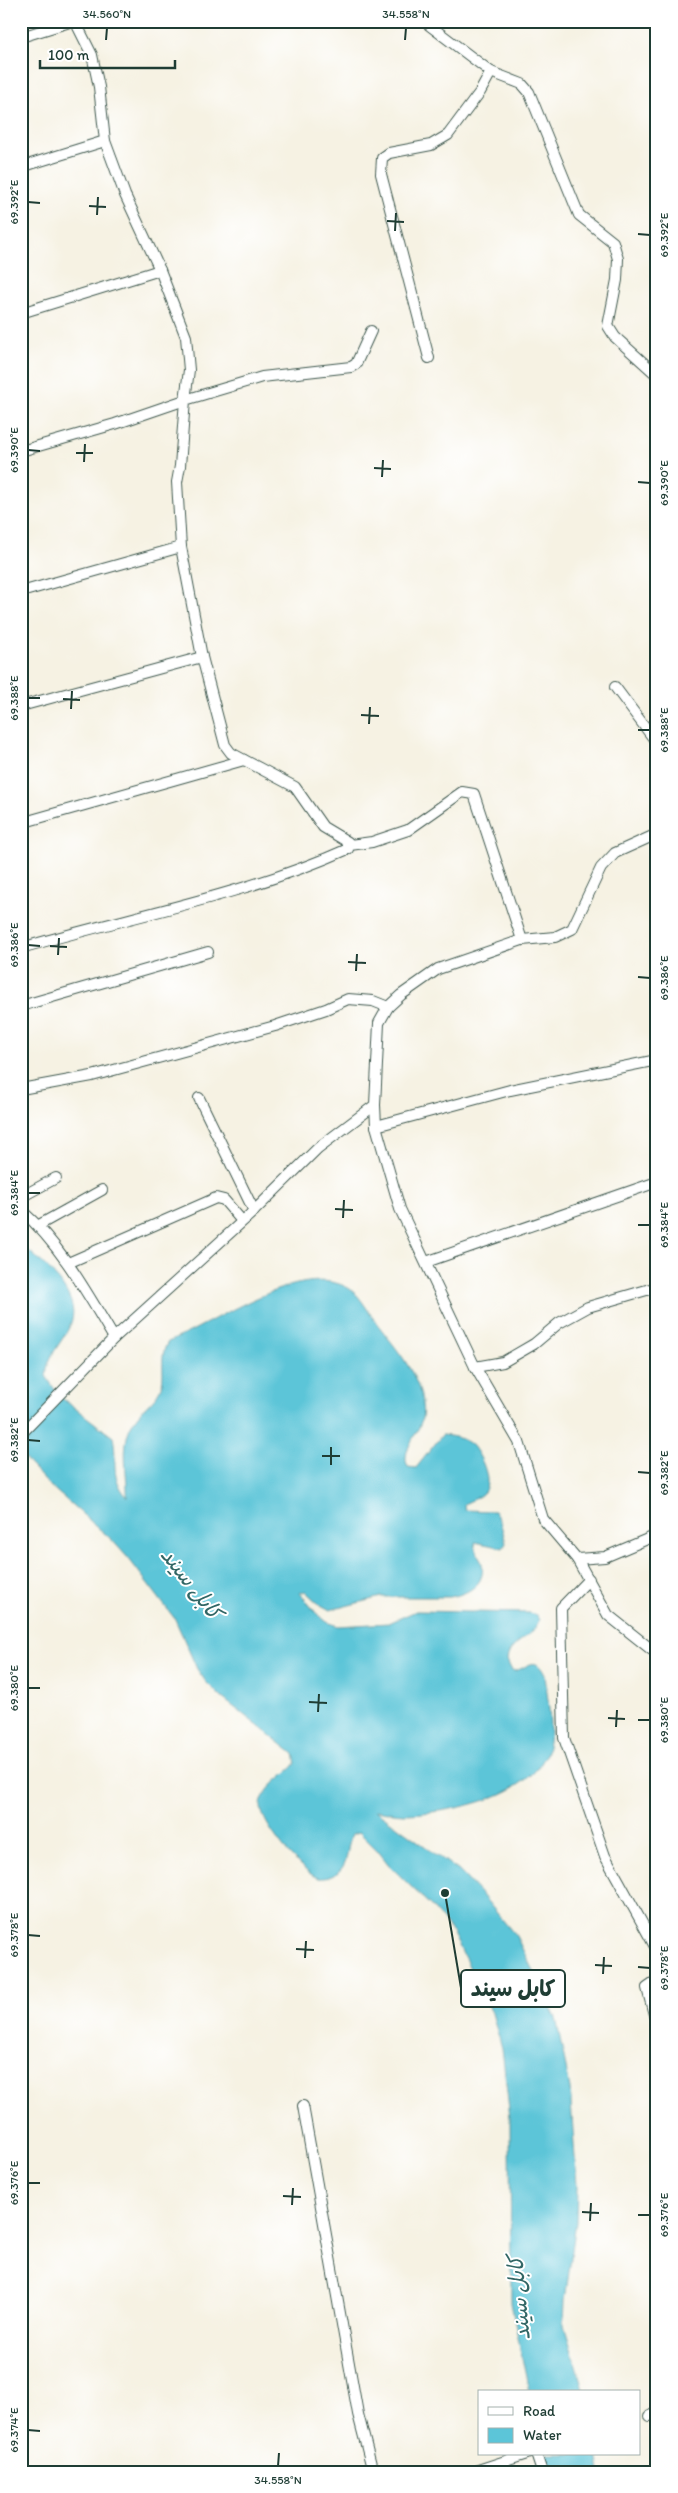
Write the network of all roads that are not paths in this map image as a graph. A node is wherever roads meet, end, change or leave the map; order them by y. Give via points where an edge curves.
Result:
1 (74, 21) edge
2 (428, 21) edge
3 (21, 37) edge
4 (491, 72) junction
5 (105, 142) junction
6 (21, 167) edge
7 (160, 270) junction
8 (21, 313) edge
9 (371, 331) dead end
10 (429, 358) dead end
11 (657, 375) edge
12 (185, 400) junction
13 (21, 451) edge
14 (181, 547) junction
15 (21, 592) edge
16 (202, 657) junction
17 (615, 687) dead end
18 (21, 706) edge
19 (657, 743) edge
20 (244, 760) junction
21 (21, 823) edge
22 (657, 834) edge
23 (350, 845) junction
24 (522, 940) junction
25 (21, 948) edge
26 (208, 952) dead end
27 (21, 1006) edge
28 (388, 1007) junction
29 (657, 1060) edge
30 (21, 1089) edge
31 (199, 1098) dead end
32 (374, 1105) junction
33 (376, 1126) junction
34 (56, 1178) dead end
35 (657, 1182) edge
36 (102, 1190) dead end
37 (21, 1197) edge
38 (21, 1210) edge
39 (254, 1211) junction
40 (242, 1221) junction
41 (39, 1226) junction
42 (426, 1262) junction
43 (68, 1263) junction
44 (657, 1287) edge
45 (114, 1338) junction
46 (475, 1367) junction
47 (21, 1434) edge
48 (657, 1535) edge
49 (577, 1559) junction
50 (589, 1579) junction
51 (657, 1650) edge
52 (657, 1950) edge
53 (657, 1981) edge
54 (657, 2026) edge
55 (303, 2106) dead end
56 (521, 2456) edge
57 (537, 2456) edge
58 (373, 2472) edge
59 (472, 2472) edge
60 (542, 2472) edge

1 - 3 street
1 - 5 street via 92,55
2 - 4 street
4 - 10 street via 448,135 431,144 389,153 382,158 382,174
4 - 11 street via 522,84 529,92 579,215 613,242 618,259 618,280 608,326 615,337
5 - 6 street
5 - 7 street via 124,195
7 - 8 street
7 - 12 street via 186,337 189,370
9 - 12 street via 356,364 351,367 262,377
12 - 13 street
12 - 14 street via 177,482
14 - 15 street
14 - 16 street
16 - 18 street
16 - 20 street via 225,745 231,753
17 - 19 street
20 - 21 street
20 - 23 street via 295,787 323,827
22 - 24 street via 615,853 601,868 572,929 555,937
23 - 24 street via 372,842 408,830 462,792 474,794
23 - 25 street via 348,849 304,869 156,914 130,917
24 - 28 street via 438,969
26 - 27 street
28 - 30 street via 373,1000 348,999 274,1026 92,1076
28 - 32 street via 378,1023
29 - 33 street via 510,1090
31 - 39 street
32 - 33 street
32 - 39 street via 318,1148
33 - 42 street via 400,1209
34 - 37 street
35 - 42 street
36 - 41 street
38 - 41 street
39 - 40 street
40 - 43 street via 224,1200 216,1198
40 - 45 street
41 - 43 street
42 - 46 street
43 - 45 street
44 - 46 street via 588,1308 559,1323 534,1344 503,1362
45 - 47 street
46 - 49 street via 519,1442 542,1519
48 - 49 street via 605,1557
49 - 50 street
50 - 51 street via 608,1615 652,1650
50 - 52 street via 561,1608 564,1738 606,1856
53 - 54 street via 647,1988
55 - 58 street via 356,2405
56 - 59 street
57 - 60 street

